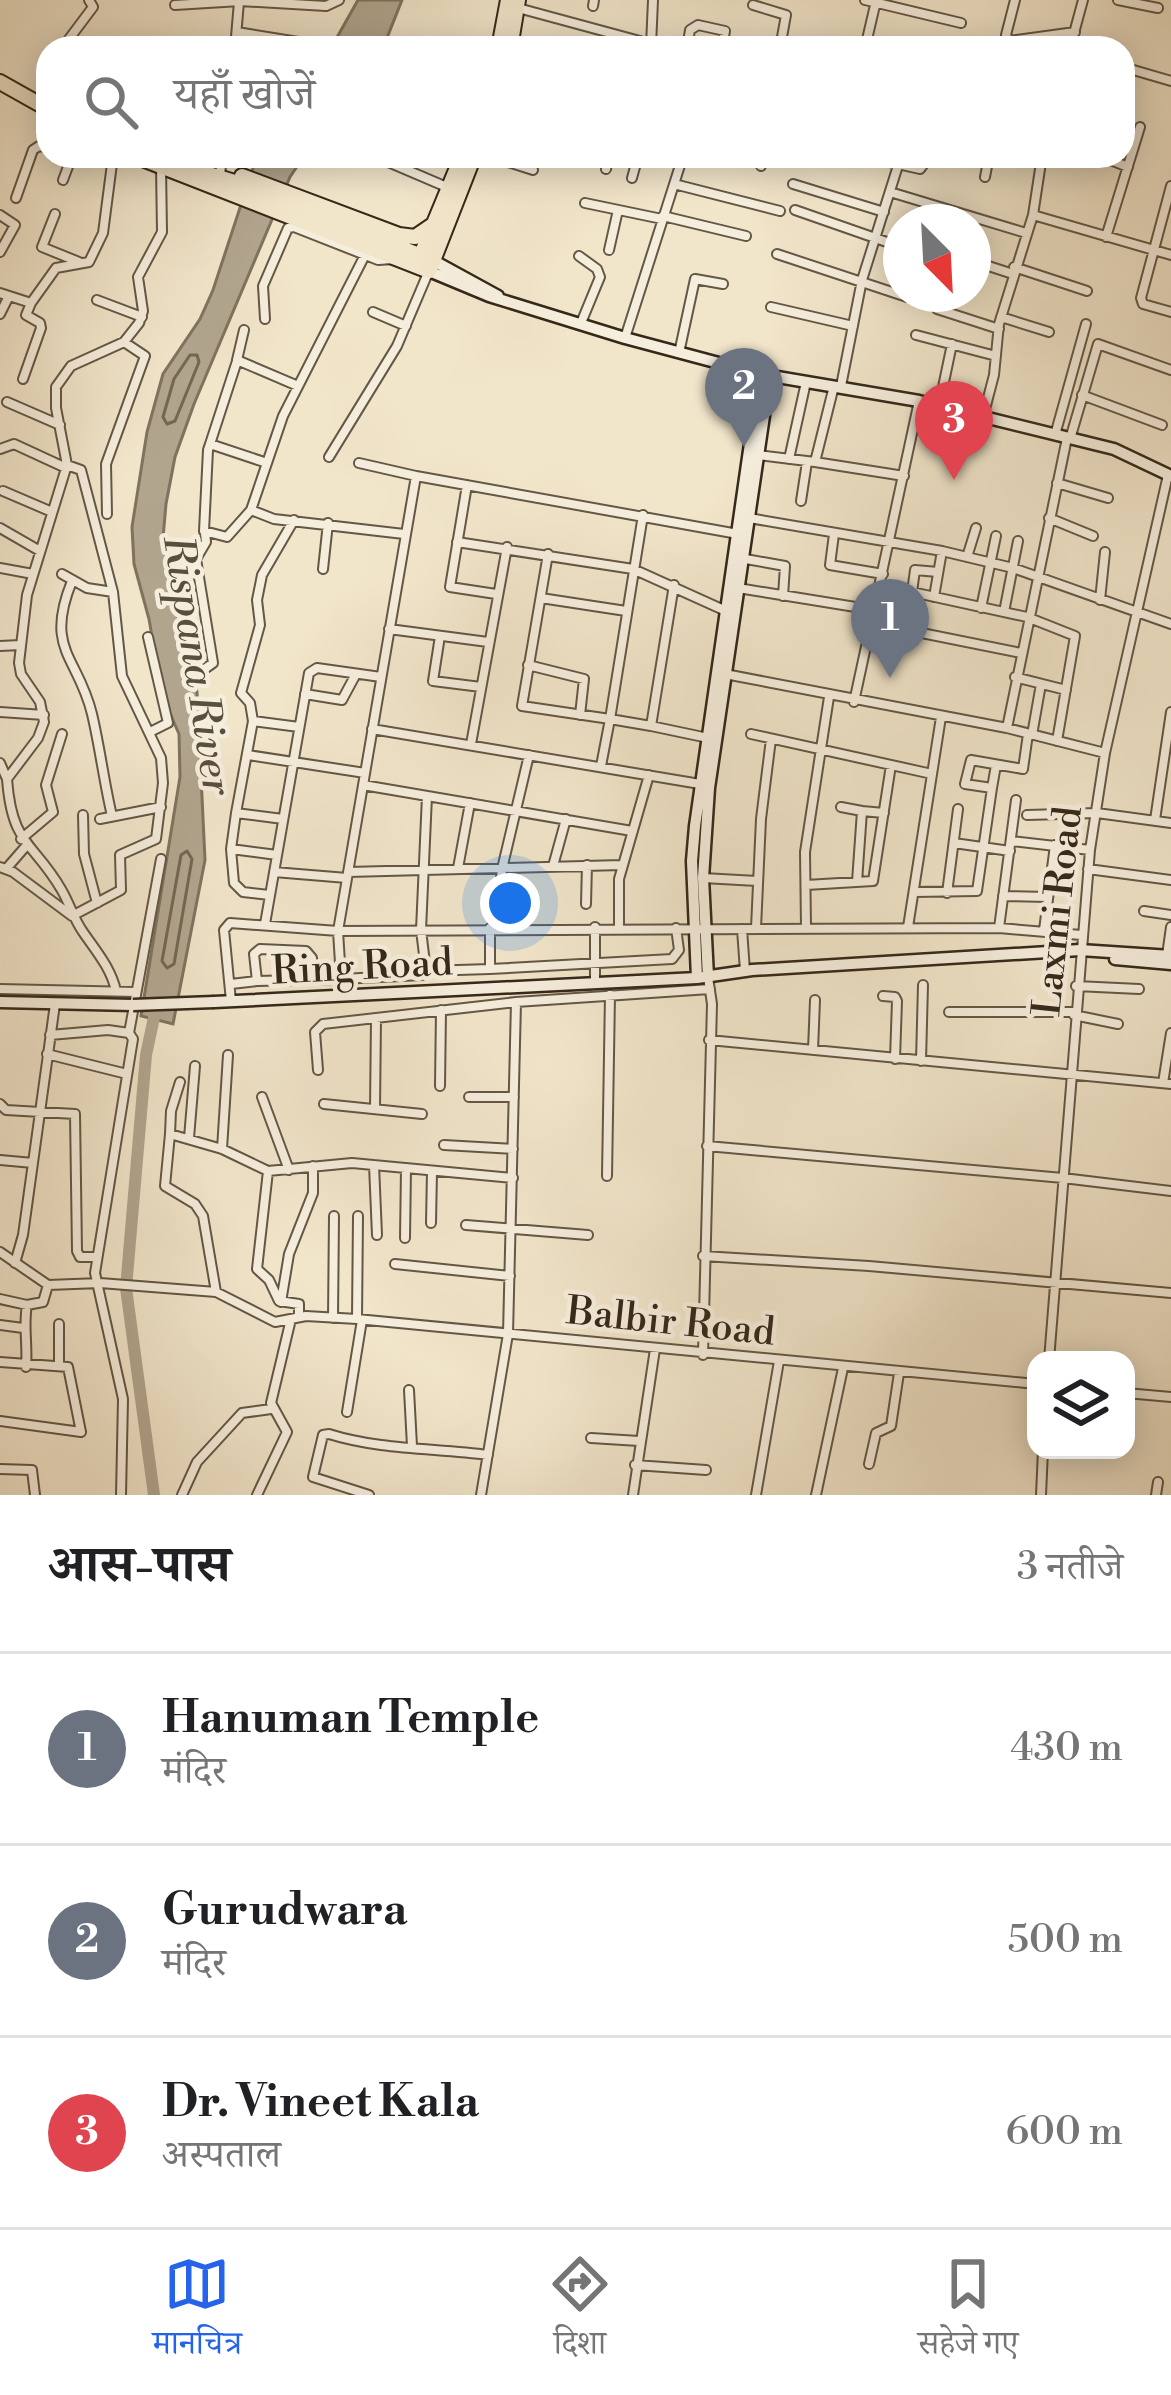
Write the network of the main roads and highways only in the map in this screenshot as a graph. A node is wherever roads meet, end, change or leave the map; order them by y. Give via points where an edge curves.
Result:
1 (514, 2) edge
2 (503, 36) edge
3 (511, 36) edge
4 (0, 72) edge
5 (0, 82) edge
6 (36, 92) edge
7 (36, 103) edge
8 (179, 168) edge
9 (458, 168) edge
10 (469, 168) edge
11 (232, 184) junction
12 (437, 222) junction
13 (370, 247) junction
14 (425, 263) junction
15 (765, 374) junction
16 (1170, 476) edge
17 (738, 558) junction
18 (721, 674) junction
19 (699, 929) junction
20 (1080, 953) junction
21 (1170, 959) edge
22 (728, 974) junction
23 (705, 981) junction
24 (0, 1002) edge

1 - 2 highway
1 - 3 highway
4 - 6 highway
5 - 7 highway
8 - 11 highway
9 - 12 highway
10 - 14 highway
11 - 12 highway via 305,197 399,235 415,237
11 - 13 highway
12 - 14 highway
13 - 14 highway
13 - 14 highway
14 - 15 main road via 500,298
15 - 16 main road via 1064,437
15 - 17 main road
15 - 17 main road
17 - 18 main road
17 - 18 main road
18 - 19 main road
18 - 19 main road via 692,861
19 - 23 main road
20 - 21 main road, Ring Road
20 - 22 main road, Ring Road
20 - 22 main road, Ring Road
22 - 23 main road, Ring Road
23 - 24 main road, Ring Road, bridge via 214,1002

